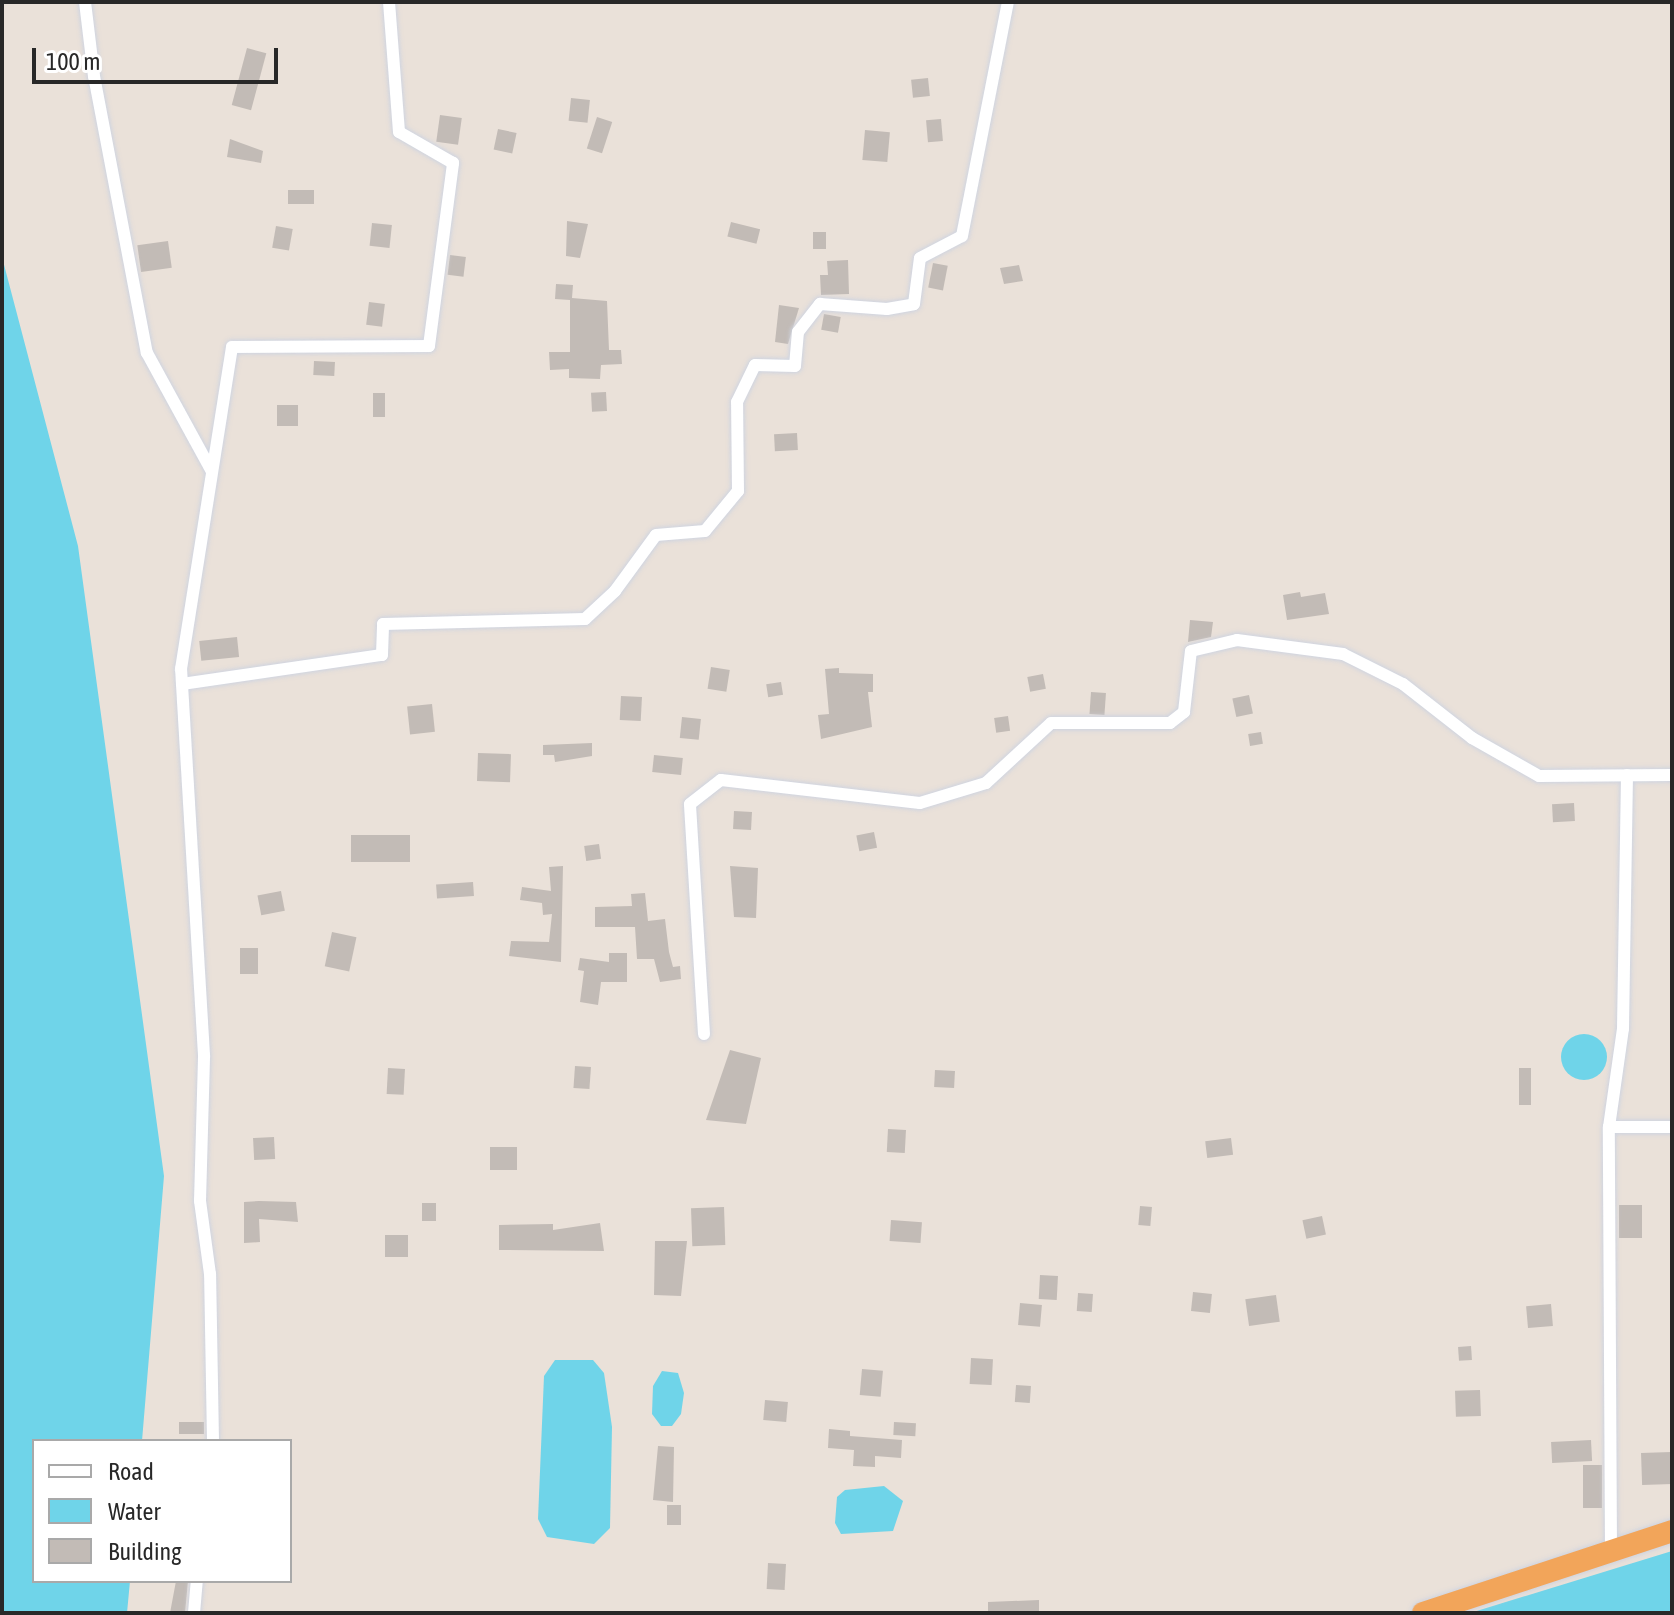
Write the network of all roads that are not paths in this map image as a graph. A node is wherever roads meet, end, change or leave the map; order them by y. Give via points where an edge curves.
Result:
1 (85, 2) edge
2 (389, 2) edge
3 (1008, 2) edge
4 (211, 470) junction
5 (182, 684) junction
6 (1627, 775) junction
7 (1672, 775) edge
8 (704, 1034) dead end
9 (1609, 1127) junction
10 (1672, 1127) edge
11 (213, 1439) edge
12 (1672, 1531) edge
13 (1611, 1551) junction
14 (197, 1583) edge
15 (194, 1613) edge
16 (1423, 1613) edge

1 - 4 street via 94,76 147,353
2 - 4 street via 399,132 453,163 429,346 232,347
3 - 5 street via 962,236 920,258 914,304 887,309 820,304 798,332 795,366 755,365 737,402 738,491 705,531 656,535 615,591 585,619 383,624 382,655
4 - 5 street
5 - 11 street via 204,1055 200,1201 210,1274
6 - 7 street
6 - 8 street via 1539,776 1472,738 1403,684 1343,654 1237,640 1191,651 1184,712 1170,723 1051,723 986,783 920,803 721,780 690,804
6 - 9 street via 1623,1029
9 - 10 street
9 - 13 street
12 - 13 highway
13 - 16 highway
14 - 15 street

